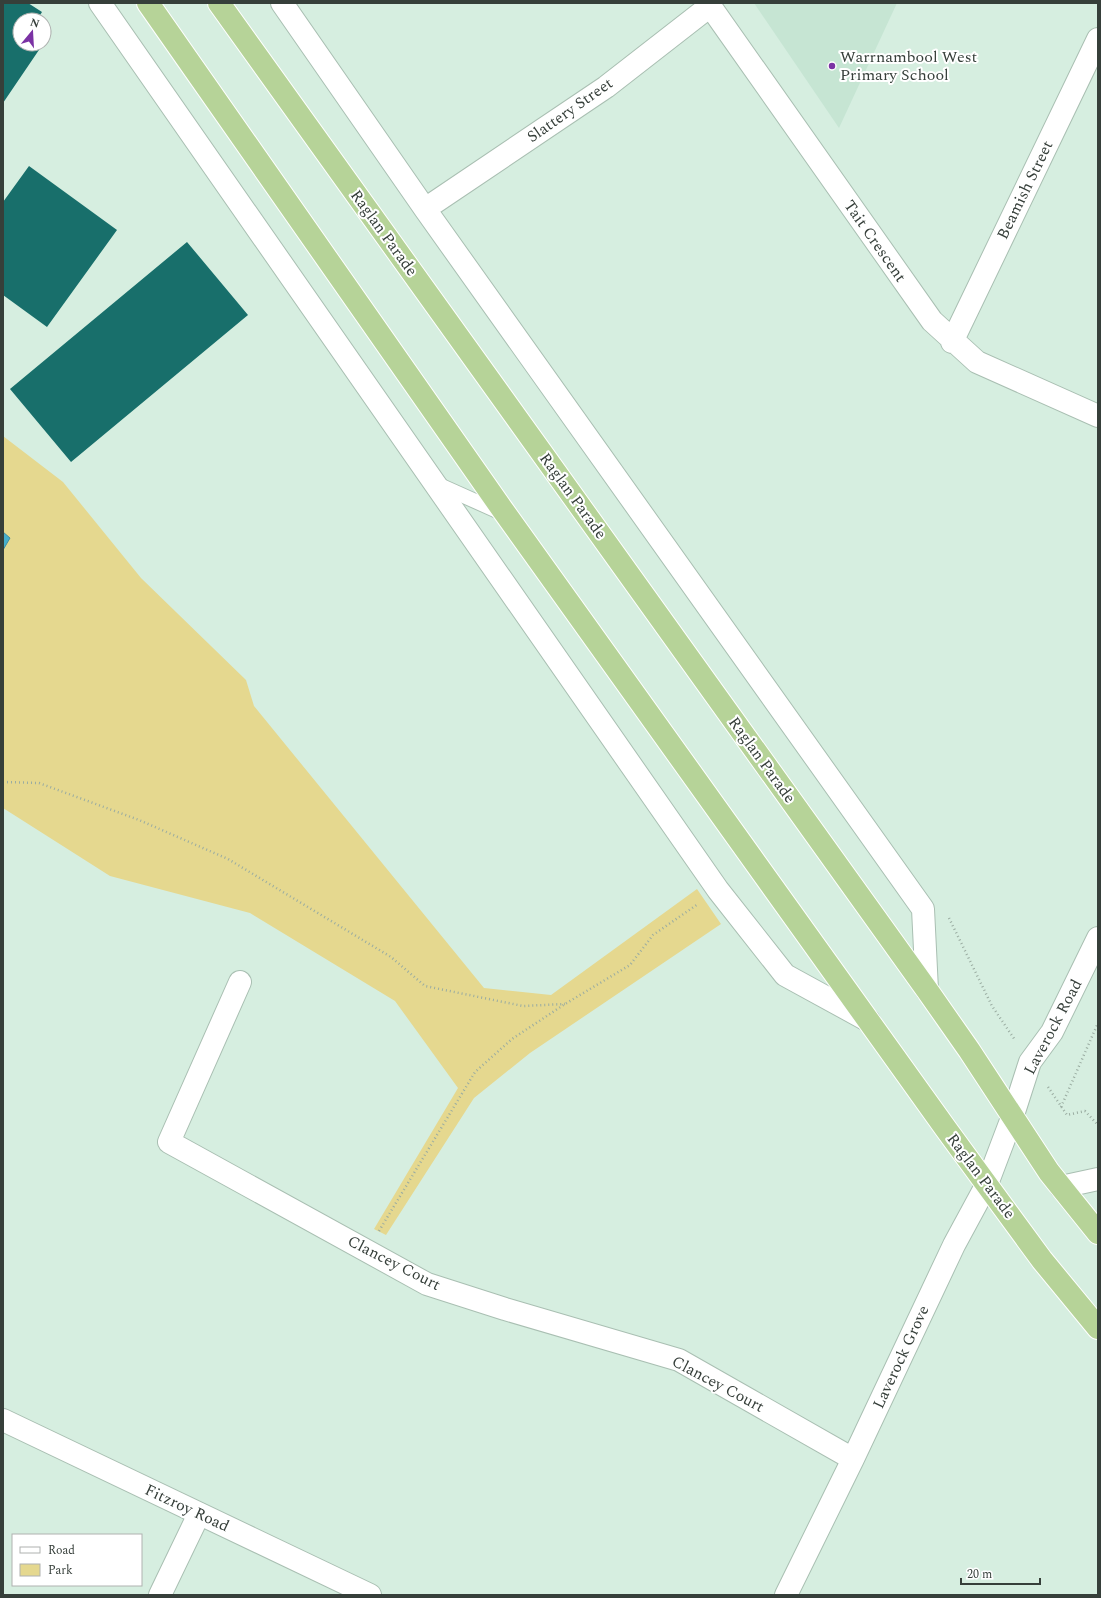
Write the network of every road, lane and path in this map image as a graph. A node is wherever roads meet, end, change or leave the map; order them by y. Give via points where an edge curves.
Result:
1 (100, 3) edge
2 (148, 3) edge
3 (219, 3) edge
4 (282, 3) edge
5 (709, 5) edge
6 (1098, 39) edge
7 (425, 209) junction
8 (952, 342) junction
9 (1098, 416) edge
10 (433, 482) junction
11 (506, 514) junction
12 (3, 782) edge
13 (718, 890) junction
14 (1098, 938) edge
15 (240, 982) dead end
16 (927, 990) junction
17 (565, 1004) junction
18 (869, 1021) junction
19 (1098, 1023) edge
20 (1030, 1062) junction
21 (1062, 1107) junction
22 (1012, 1118) junction
23 (1098, 1126) edge
24 (1098, 1179) edge
25 (987, 1184) junction
26 (1061, 1187) junction
27 (1098, 1233) edge
28 (367, 1251) junction
29 (1098, 1328) edge
30 (3, 1420) edge
31 (853, 1458) junction
32 (199, 1514) junction
33 (160, 1595) edge
34 (370, 1595) edge
35 (786, 1595) edge

1 - 10 street, Raglan Parade
2 - 11 highway, Raglan Parade
3 - 16 highway, Raglan Parade
4 - 7 street
5 - 7 street, Slattery Street via 606,86
5 - 8 street, Tait Crescent via 932,322
6 - 8 street, Beamish Street
7 - 16 street via 923,909
8 - 9 street, Tait Crescent via 977,362
10 - 11 lane
10 - 13 street, Raglan Parade
11 - 18 highway, Raglan Parade
12 - 17 path via 39,783 139,820 228,859 391,957 425,986 523,1006
13 - 17 path via 653,935 630,965
13 - 18 street, Raglan Parade via 784,975
14 - 20 street, Laverock Road via 1052,1032
15 - 28 street, Clancey Court via 169,1142
16 - 22 highway, Raglan Parade
17 - 28 path via 512,1039 475,1072
18 - 25 highway, Raglan Parade
19 - 21 path
20 - 21 path
20 - 22 street, Laverock Road
21 - 23 path via 1067,1115 1085,1111
22 - 25 street, Laverock Grove
22 - 26 highway, Raglan Parade
24 - 26 street
25 - 29 highway, Raglan Parade via 1042,1260
25 - 31 street, Laverock Grove via 954,1245
26 - 27 highway, Raglan Parade
28 - 31 street, Clancey Court via 427,1284 679,1360
30 - 32 street, Fitzroy Road
31 - 35 street, Laverock Grove
32 - 33 street
32 - 34 street, Fitzroy Road

